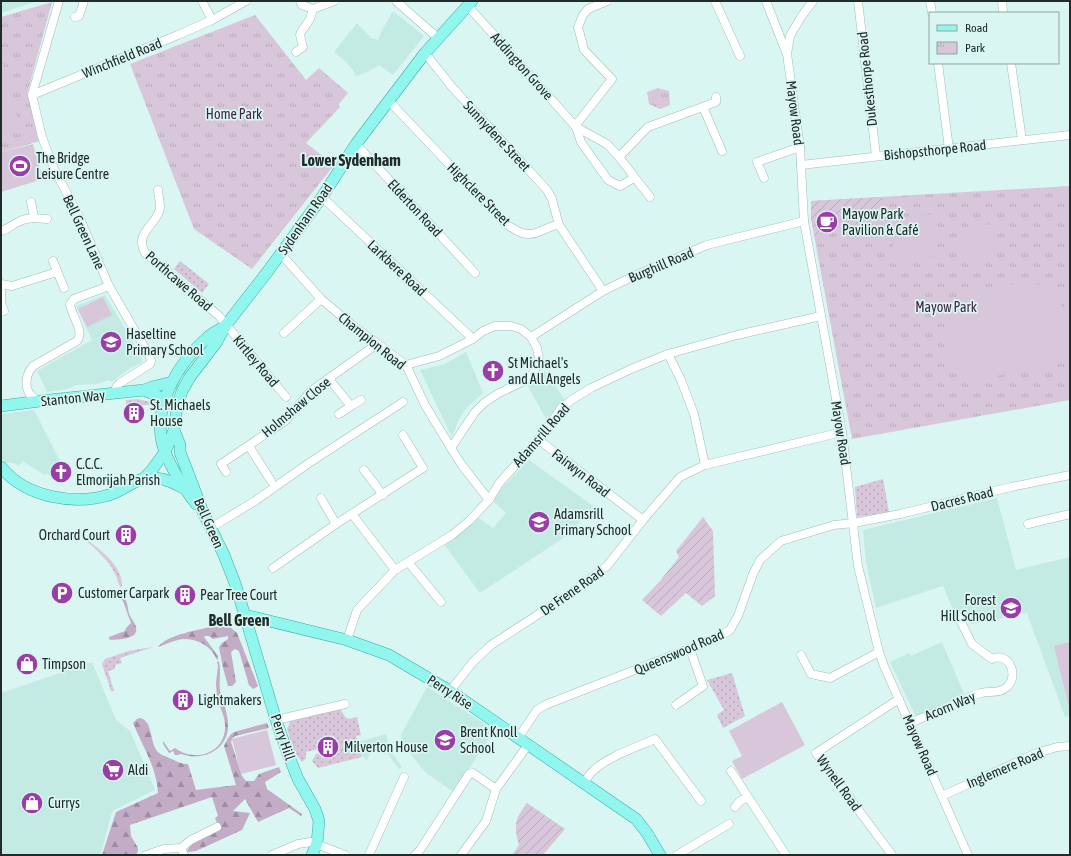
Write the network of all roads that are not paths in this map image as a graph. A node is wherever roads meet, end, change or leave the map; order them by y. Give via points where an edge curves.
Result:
1 (59, 1) edge
2 (84, 1) edge
3 (202, 1) edge
4 (246, 1) edge
5 (300, 1) edge
6 (334, 1) edge
7 (396, 1) edge
8 (607, 1) edge
9 (715, 1) edge
10 (766, 1) edge
11 (813, 1) edge
12 (858, 1) edge
13 (930, 1) edge
14 (1002, 1) edge
15 (470, 3) edge
16 (313, 9) junction
17 (932, 12) edge
18 (1003, 12) edge
19 (75, 17) dead end
20 (212, 20) junction
21 (438, 38) junction
22 (296, 52) dead end
23 (425, 53) junction
24 (787, 54) junction
25 (740, 56) dead end
26 (938, 64) edge
27 (1010, 64) edge
28 (32, 95) junction
29 (716, 97) dead end
30 (388, 100) junction
31 (704, 107) junction
32 (576, 127) junction
33 (1070, 135) edge
34 (1022, 140) junction
35 (356, 144) junction
36 (800, 147) junction
37 (949, 149) junction
38 (722, 151) dead end
39 (876, 156) junction
40 (619, 157) junction
41 (801, 165) junction
42 (634, 178) junction
43 (764, 178) dead end
44 (158, 190) dead end
45 (322, 197) junction
46 (650, 197) dead end
47 (31, 202) dead end
48 (34, 217) junction
49 (47, 219) dead end
50 (804, 220) junction
51 (559, 224) junction
52 (1, 231) edge
53 (281, 254) junction
54 (53, 261) dead end
55 (57, 272) junction
56 (475, 273) dead end
57 (1, 284) edge
58 (108, 286) junction
59 (64, 288) dead end
60 (603, 290) junction
61 (1, 291) edge
62 (321, 299) junction
63 (4, 311) dead end
64 (821, 316) junction
65 (226, 325) junction
66 (284, 333) dead end
67 (531, 337) junction
68 (473, 339) junction
69 (377, 344) junction
70 (668, 354) junction
71 (406, 365) junction
72 (329, 379) junction
73 (172, 382) junction
74 (144, 390) junction
75 (112, 394) junction
76 (286, 397) dead end
77 (165, 400) junction
78 (361, 400) dead end
79 (40, 401) junction
80 (403, 402) dead end
81 (178, 404) junction
82 (1, 406) edge
83 (351, 406) junction
84 (339, 414) dead end
85 (174, 430) junction
86 (842, 432) junction
87 (403, 435) dead end
88 (539, 440) junction
89 (248, 446) junction
90 (451, 448) junction
91 (165, 452) junction
92 (704, 465) junction
93 (1, 467) edge
94 (364, 470) dead end
95 (226, 472) dead end
96 (1070, 475) edge
97 (143, 479) junction
98 (271, 481) dead end
99 (186, 489) junction
100 (383, 495) junction
101 (321, 498) dead end
102 (488, 500) junction
103 (203, 512) junction
104 (352, 514) junction
105 (1070, 514) edge
106 (642, 520) junction
107 (854, 523) junction
108 (217, 524) dead end
109 (336, 524) junction
110 (1028, 524) dead end
111 (408, 562) junction
112 (273, 568) dead end
113 (395, 570) junction
114 (441, 602) dead end
115 (244, 615) junction
116 (958, 616) dead end
117 (347, 640) junction
118 (690, 649) junction
119 (879, 652) junction
120 (801, 655) dead end
121 (450, 691) junction
122 (899, 699) junction
123 (344, 704) dead end
124 (676, 705) dead end
125 (276, 720) junction
126 (910, 723) junction
127 (518, 738) junction
128 (528, 745) junction
129 (1070, 746) edge
130 (731, 771) dead end
131 (404, 777) dead end
132 (584, 783) junction
133 (496, 789) junction
134 (747, 796) junction
135 (942, 796) junction
136 (701, 802) dead end
137 (735, 807) dead end
138 (729, 824) dead end
139 (217, 827) dead end
140 (317, 843) junction
141 (182, 851) edge
142 (146, 855) edge
143 (272, 855) edge
144 (312, 855) edge
145 (345, 855) edge
146 (369, 855) edge
147 (415, 855) edge
148 (461, 855) edge
149 (660, 855) edge
150 (677, 855) edge
151 (786, 855) edge
152 (892, 855) edge
153 (968, 855) edge

1 - 28 street, Bell Green Lane
2 - 19 street via 79,16
3 - 20 street
4 - 20 street, Winchfield Road
5 - 16 street via 302,5
6 - 16 street
7 - 21 street
8 - 32 street via 588,10 578,26 584,50 612,79
9 - 25 street
10 - 24 street
11 - 24 street, Mayow Road via 800,17 790,36
12 - 39 street, Dukesthorpe Road
13 - 17 street
14 - 18 street
15 - 21 main road, Sydenham Road
15 - 32 street, Addington Grove
16 - 22 street via 300,35 303,47
20 - 28 street, Winchfield Road
21 - 23 main road, Sydenham Road
23 - 30 main road, Sydenham Road
23 - 51 street, Sunnydene Street via 452,87 547,190
24 - 36 street, Mayow Road
26 - 37 street
27 - 34 street
28 - 58 street, Bell Green Lane via 42,137 54,169 78,214
29 - 31 street via 716,102
30 - 35 main road, Sydenham Road
30 - 51 street, Highclere Street via 506,224 527,235
31 - 38 street
31 - 40 street via 648,127
32 - 40 street, Addington Grove via 607,144
32 - 42 street, Addington Grove via 581,142 608,180 620,186
33 - 34 street, Bishopsthorpe Road
34 - 37 street, Bishopsthorpe Road
35 - 45 main road, Sydenham Road
35 - 56 street, Elderton Road
36 - 41 street, Mayow Road
36 - 43 street via 757,162
37 - 39 street, Bishopsthorpe Road
39 - 41 street, Bishopsthorpe Road
40 - 42 street, Addington Grove
41 - 50 street, Mayow Road
42 - 46 street
44 - 65 street, Porthcawe Road via 159,212 141,241 145,253 219,316
45 - 53 main road, Sydenham Road
45 - 68 street, Larkbere Road
47 - 48 street
48 - 49 street
48 - 52 street via 19,221
50 - 60 street, Burghill Road via 708,245
50 - 64 street, Mayow Road
51 - 60 street
53 - 62 street, Champion Road
53 - 65 main road, Sydenham Road
54 - 55 street
55 - 57 street via 12,286
55 - 59 street
58 - 75 street, Bell Green Lane via 151,361 117,386
58 - 79 street via 74,299 70,304 70,310 80,332 79,338 33,366 26,376 29,394
60 - 67 street, Burghill Road
61 - 63 street
62 - 66 street
62 - 69 street, Champion Road
64 - 70 street, Adamsrill Road
64 - 86 street, Mayow Road
65 - 73 main road, Sydenham Road via 207,338 186,360
65 - 76 street, Kirtley Road
65 - 81 main road, Sydenham Road via 216,343 190,377
67 - 68 street via 521,329 495,326
67 - 90 street via 539,359 535,370 528,379 484,403
68 - 71 street via 440,356
69 - 71 street, Champion Road
69 - 72 street, Holmshaw Close
70 - 88 street, Adamsrill Road via 624,372 573,399 561,408
70 - 92 street via 694,414
71 - 90 street, Champion Road via 425,405
72 - 83 street
72 - 89 street, Holmshaw Close via 311,391 285,421
73 - 74 main road, Stanton Way
73 - 77 main road, Sydenham Road
74 - 75 main road, Stanton Way
74 - 77 main road
75 - 79 main road, Stanton Way
77 - 81 main road
77 - 91 main road, Sydenham Road via 161,422
78 - 83 street
79 - 82 main road, Stanton Way
80 - 108 street
81 - 85 main road
83 - 84 street
85 - 91 main road
85 - 103 main road, Bell Green
86 - 92 street, De Frene Road
86 - 107 street, Mayow Road
87 - 100 street via 423,468
88 - 102 street, Adamsrill Road via 500,482
88 - 106 street, Fairwyn Road
89 - 95 street, Holmshaw Close via 221,464
89 - 98 street
90 - 102 street, Champion Road
91 - 97 main road
91 - 99 main road, Sydenham Road
92 - 106 street, De Frene Road via 680,477
93 - 97 main road via 14,481 28,488 71,499 111,494
94 - 100 street
96 - 107 street, Dacres Road
97 - 99 main road via 173,482
99 - 103 main road
100 - 104 street
101 - 109 street
102 - 111 street, Adamsrill Road via 452,535
103 - 115 main road, Bell Green via 224,555
104 - 109 street
104 - 113 street
105 - 110 street
106 - 121 street, De Frene Road via 607,566 568,595 491,645 473,662
107 - 118 street, Queenswood Road via 834,525 781,541 760,560 730,630
107 - 119 street, Mayow Road via 858,566
109 - 112 street
111 - 113 street, Adamsrill Road
111 - 114 street
113 - 117 street, Adamsrill Road via 357,610
115 - 117 main road, Perry Rise
115 - 125 main road, Perry Hill
116 - 126 street, Acorn Way via 972,644 992,659 1001,658 1009,663 1012,668 1012,679 1008,686 1001,690 980,693
117 - 121 main road, Perry Rise via 390,655
118 - 124 street via 704,686
118 - 127 street, Queenswood Road via 545,705 537,710
119 - 120 street via 830,678 811,674
119 - 122 street, Mayow Road
121 - 127 main road, Perry Rise
122 - 126 street, Mayow Road
122 - 152 street, Wynell Road via 816,753
123 - 125 street
125 - 140 main road, Perry Hill via 298,778 315,809 319,821
126 - 135 street, Mayow Road
127 - 128 main road, Perry Rise
128 - 132 main road, Perry Rise
128 - 133 street
129 - 135 street, Inglemere Road via 1037,753
130 - 134 street
131 - 146 street
132 - 136 street via 591,772 599,766 655,739
132 - 149 main road, Perry Rise via 636,819
133 - 147 street via 473,773 469,774
133 - 148 street via 486,821
134 - 137 street
134 - 151 street
135 - 153 street, Mayow Road
138 - 150 street
139 - 141 street via 190,840
140 - 143 street via 298,844
140 - 144 main road, Perry Hill
140 - 145 street
141 - 142 street via 164,849

